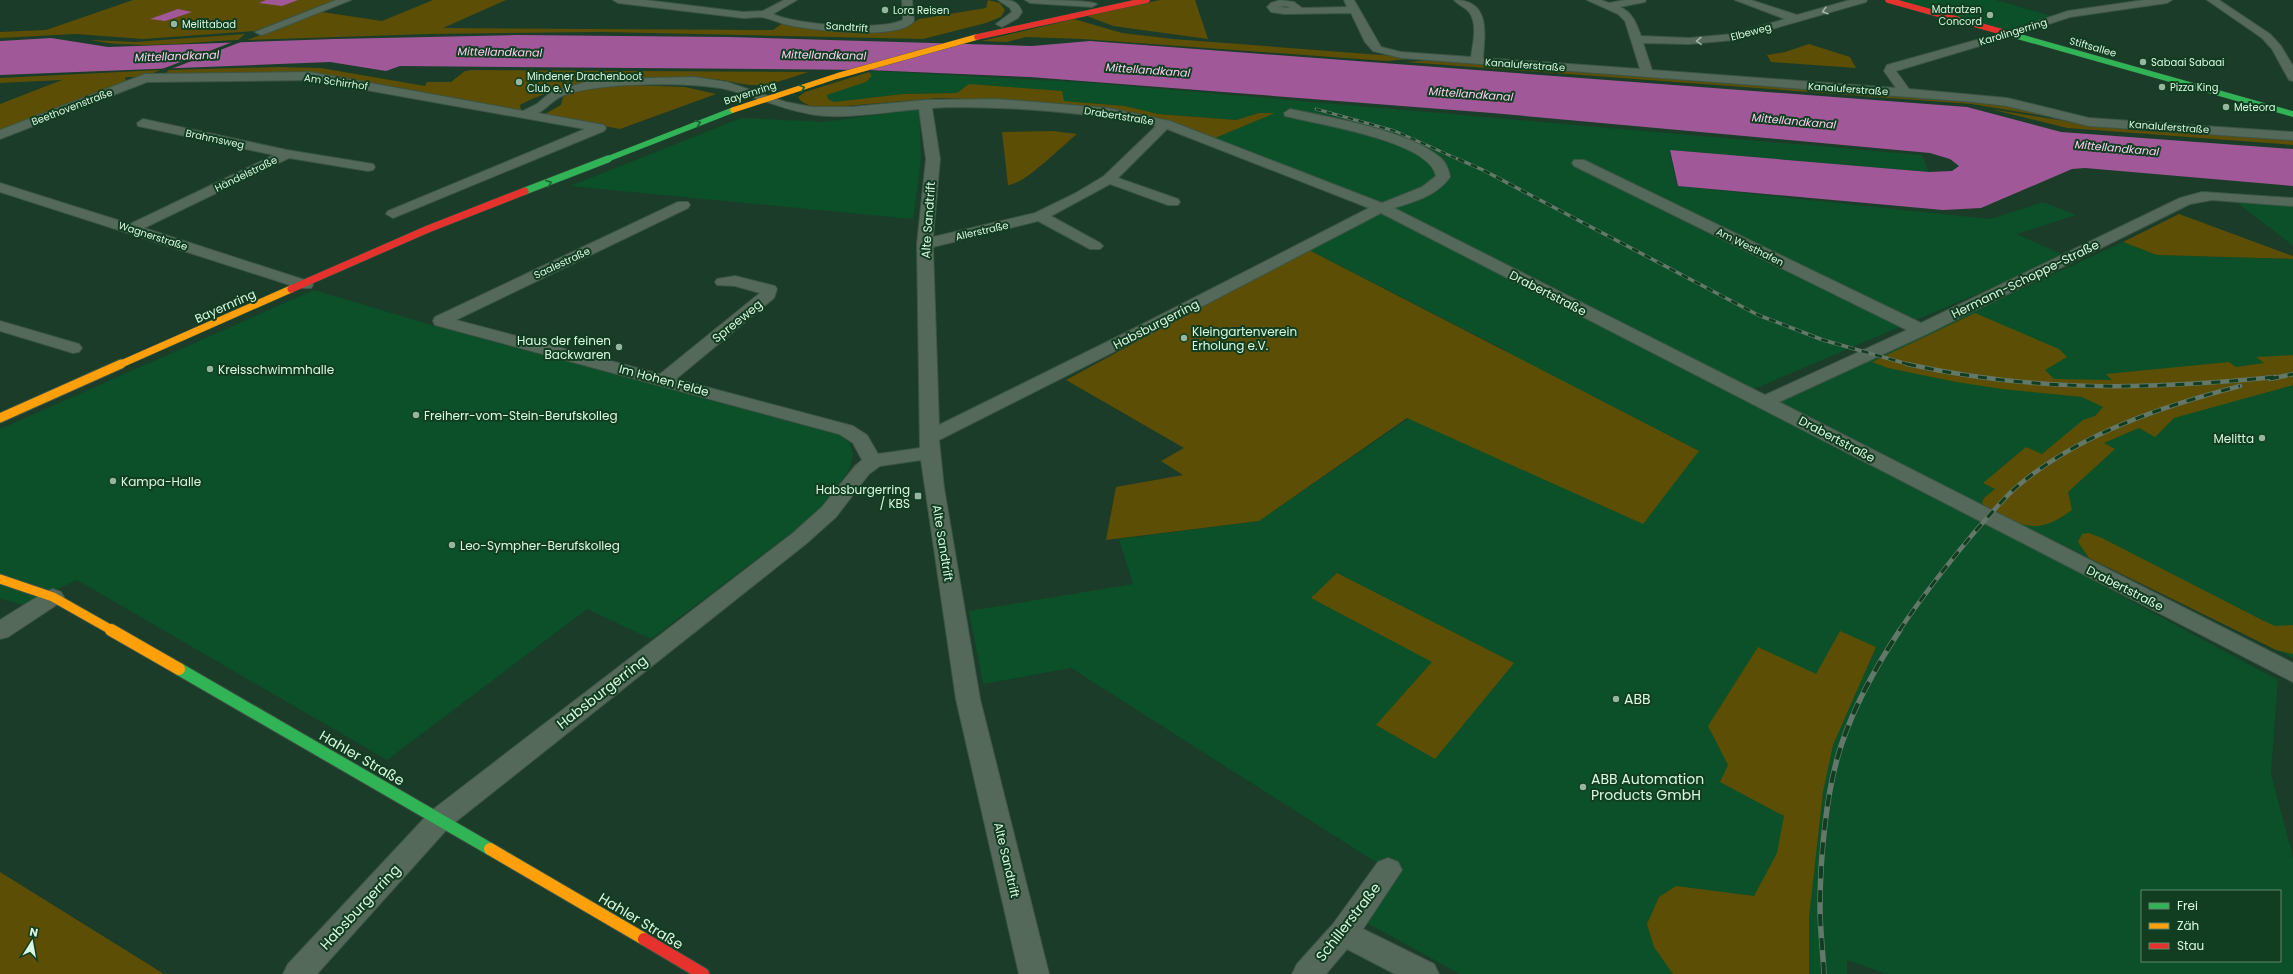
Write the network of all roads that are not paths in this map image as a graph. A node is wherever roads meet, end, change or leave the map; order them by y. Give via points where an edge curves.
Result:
1 (346, 0) edge
2 (618, 0) edge
3 (792, 0) edge
4 (907, 0) edge
5 (1003, 0) edge
6 (1018, 0) edge
7 (1114, 0) edge
8 (1146, 0) edge
9 (1459, 0) edge
10 (1592, 0) edge
11 (1641, 0) edge
12 (1740, 0) edge
13 (1862, 0) edge
14 (1888, 0) edge
15 (2167, 0) edge
16 (2212, 0) edge
17 (1034, 1) edge
18 (1092, 4) junction
19 (1351, 5) edge
20 (1610, 6) junction
21 (1299, 11) dead end
22 (765, 14) junction
23 (1052, 15) junction
24 (1797, 19) junction
25 (1002, 24) junction
26 (261, 32) dead end
27 (2009, 34) junction
28 (1636, 39) junction
29 (2277, 48) junction
30 (2293, 52) edge
31 (1476, 61) junction
32 (1646, 74) junction
33 (2293, 77) edge
34 (145, 78) joint
35 (666, 82) junction
36 (1905, 93) junction
37 (752, 100) junction
38 (925, 104) junction
39 (890, 107) junction
40 (1290, 113) dead end
41 (526, 114) junction
42 (2293, 114) edge
43 (143, 123) dead end
44 (1165, 124) junction
45 (650, 132) dead end
46 (0, 135) edge
47 (2293, 136) edge
48 (287, 154) junction
49 (593, 154) dead end
50 (1579, 163) dead end
51 (368, 167) dead end
52 (1109, 179) junction
53 (0, 187) edge
54 (1173, 202) dead end
55 (2293, 202) edge
56 (683, 205) dead end
57 (1380, 207) junction
58 (392, 214) dead end
59 (460, 216) junction
60 (1040, 216) junction
61 (131, 229) junction
62 (925, 244) junction
63 (1095, 246) dead end
64 (724, 282) dead end
65 (305, 284) junction
66 (441, 321) joint
67 (0, 326) edge
68 (1921, 330) junction
69 (73, 348) dead end
70 (664, 380) junction
71 (1765, 402) junction
72 (0, 418) edge
73 (930, 445) junction
74 (874, 461) junction
75 (0, 579) edge
76 (53, 597) junction
77 (0, 631) edge
78 (2293, 673) edge
79 (440, 819) junction
80 (1388, 870) dead end
81 (1343, 933) junction
82 (298, 974) edge
83 (703, 974) edge
84 (1034, 974) edge
85 (1307, 974) edge
86 (1424, 974) edge

1 - 26 street
2 - 22 street via 734,15
3 - 22 street
4 - 22 street, Sandtrift via 908,21 888,28 824,26 780,20
5 - 25 street via 1015,6 1017,12
6 - 23 street
7 - 18 street
8 - 23 street
9 - 31 street via 1470,5 1478,17
10 - 20 street
11 - 20 street
12 - 24 street
13 -> 24 street, Elbeweg
14 - 27 street, Stiftsallee
15 - 27 street, Karolingerring via 2068,14
16 - 29 street via 2250,24
17 - 18 street
17 - 23 street
18 - 23 street
19 - 21 street
19 - 31 street, Kanaluferstraße via 1377,49 1401,55
20 - 28 street via 1630,20
23 - 25 street, Bayernring
37 -> 23 street, Bayernring
24 -> 28 street, Elbeweg via 1734,37 1713,40
25 - 37 street, Bayernring via 814,76
27 - 36 street, Karolingerring via 1891,68 1890,72
27 - 42 street, Stiftsallee
28 - 32 street
29 - 30 street
29 - 33 street
31 - 32 street, Kanaluferstraße
32 - 36 street, Kanaluferstraße
34 - 41 street, Am Schirrhof via 310,76
34 - 46 street, Beethovenstraße
35 - 37 street via 715,88
35 - 37 street via 713,83
35 - 41 street via 586,86 555,95 541,107
36 - 47 street, Kanaluferstraße via 1992,100 2089,122
37 - 39 street, Drabertstraße via 812,111
37 - 39 street, Drabertstraße via 801,115 858,114
37 - 45 street, Bayernring
59 -> 37 street, Bayernring
38 - 39 street, Drabertstraße
38 - 44 street, Drabertstraße via 996,103 1094,111 1133,116
38 - 62 street, Alte Sandtrift via 932,159
40 - 57 street via 1338,123 1383,137 1423,152 1442,169 1443,177 1437,185
41 - 58 street, Am Schirrhof via 599,128
43 - 48 street, Brahmsweg
44 - 52 street, Allerstraße
44 - 57 street, Drabertstraße
48 - 51 street, Händelstraße
48 - 61 street, Händelstraße
49 - 59 street, Bayernring
50 - 68 street, Am Westhafen
52 - 54 street
52 - 60 street, Allerstraße
53 - 61 street, Wagnerstraße
55 - 68 street, Hermann-Schoppe-Straße via 2194,197
56 - 66 street, Saalestraße
57 - 71 street, Drabertstraße
57 - 73 street, Habsburgerring
59 - 65 street, Bayernring
60 - 62 street, Allerstraße
60 - 63 street
61 - 65 street, Wagnerstraße
62 - 73 street, Alte Sandtrift
64 - 70 street, Spreeweg via 735,281 769,289 768,295
65 - 72 street, Bayernring
66 - 70 street, Im Hohen Felde
67 - 69 street
68 - 71 street, Hermann-Schoppe-Straße
70 - 74 street, Im Hohen Felde via 846,430 860,439
71 - 78 street, Drabertstraße
73 - 74 street, Habsburgerring
73 - 84 street, Alte Sandtrift via 968,699
74 - 79 street, Habsburgerring via 862,470 829,512 800,538
75 - 76 street, Hahler Straße
76 - 77 street
76 - 79 street, Hahler Straße
79 - 82 street, Habsburgerring
79 - 83 street, Hahler Straße
80 - 81 street, Schillerstraße
81 - 85 street, Schillerstraße
81 - 86 street

